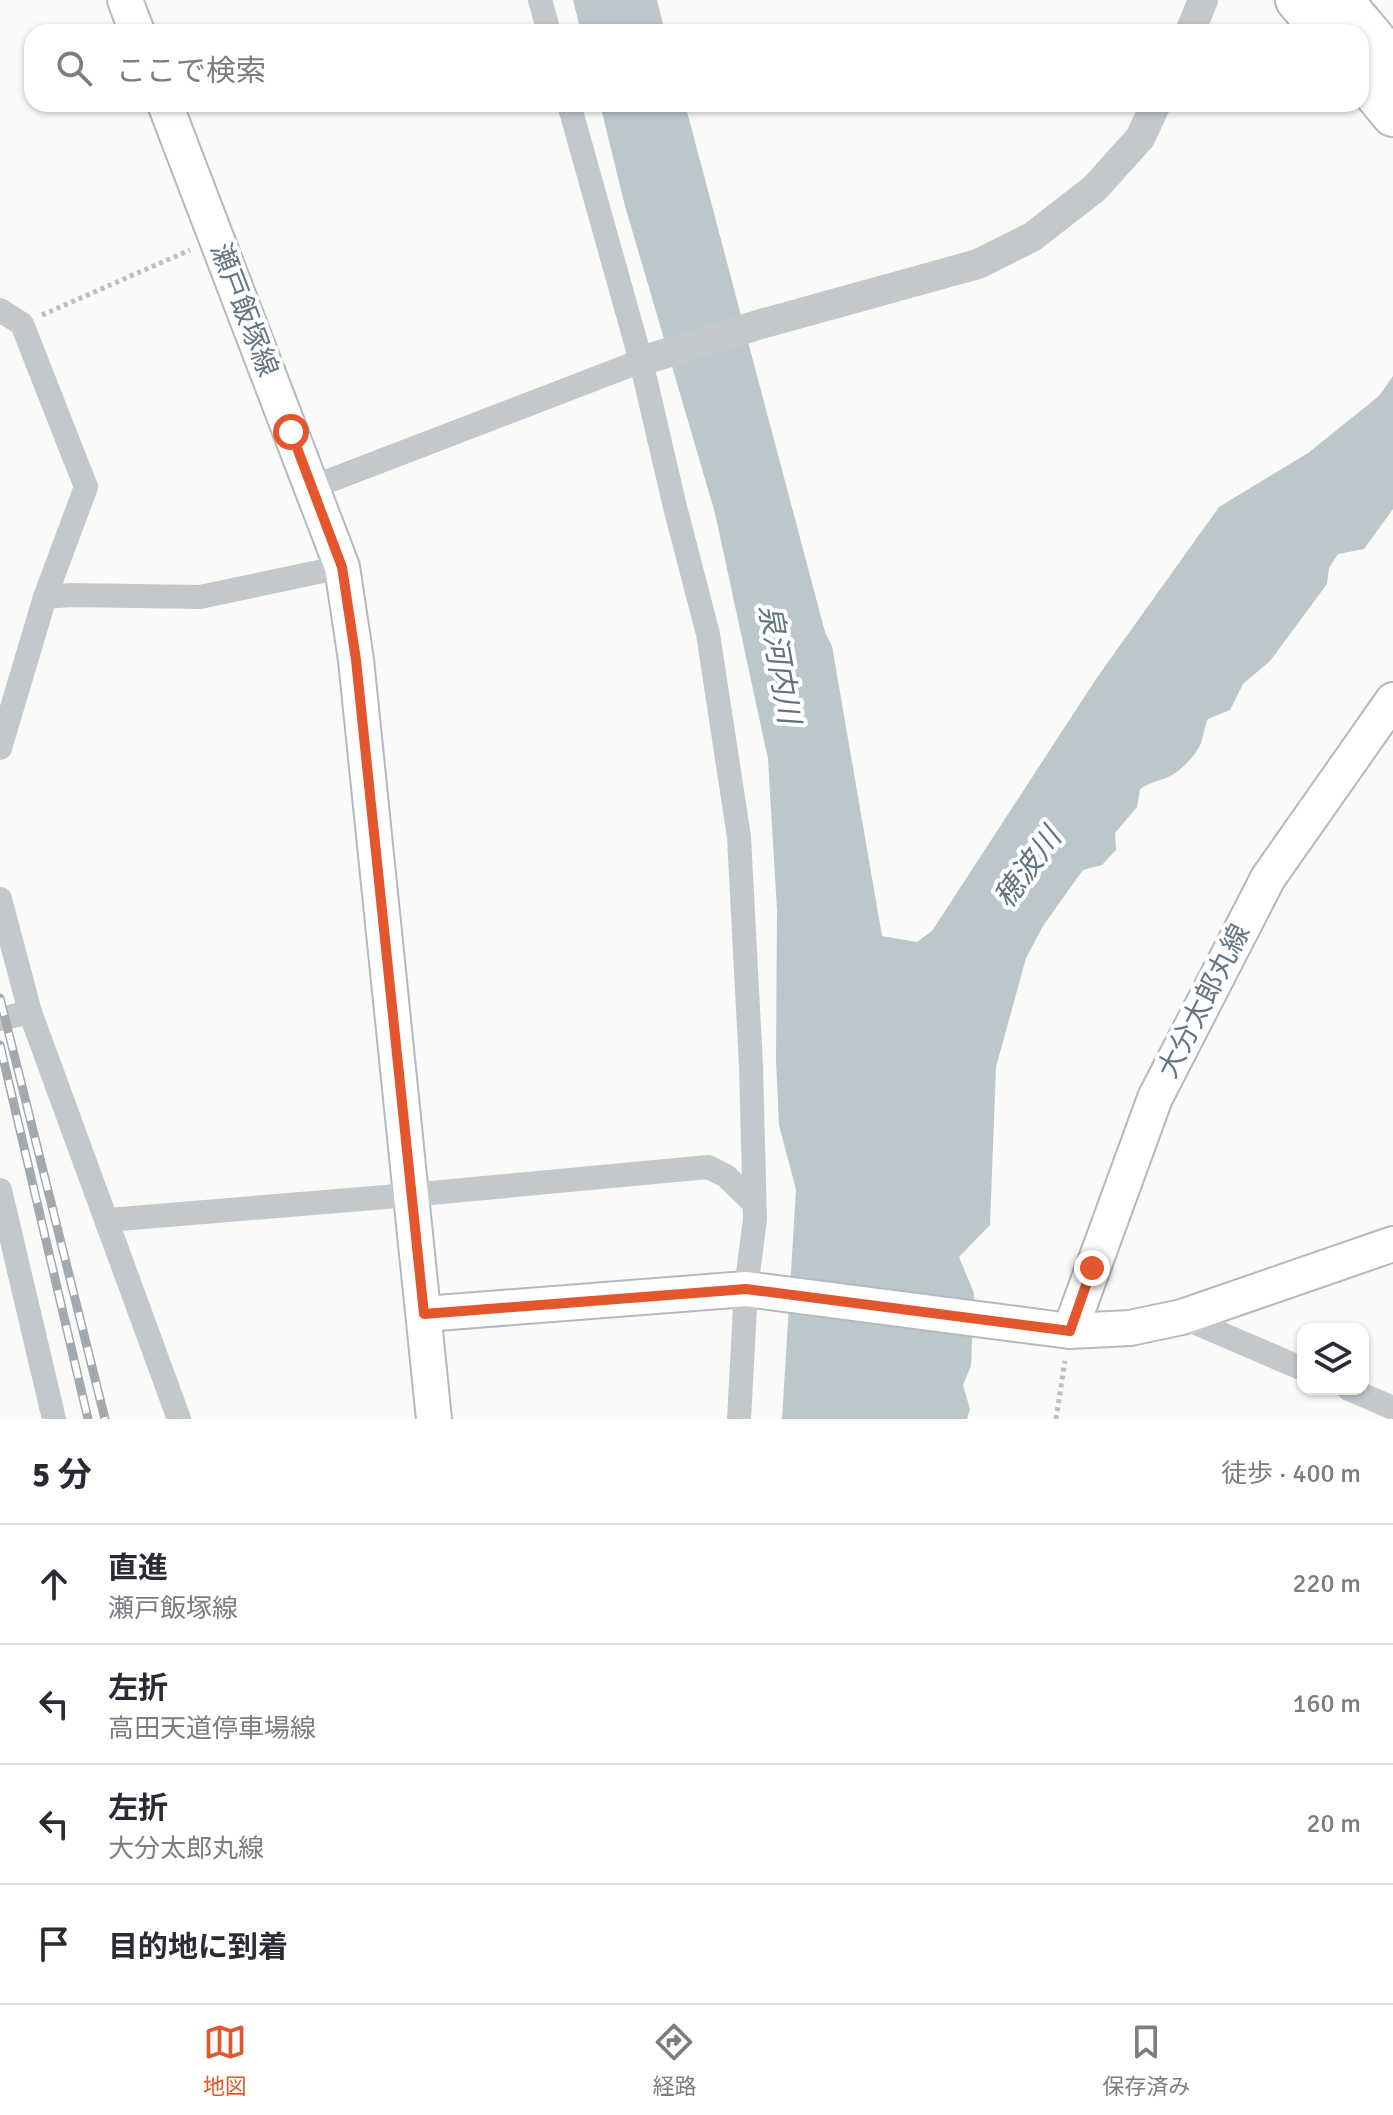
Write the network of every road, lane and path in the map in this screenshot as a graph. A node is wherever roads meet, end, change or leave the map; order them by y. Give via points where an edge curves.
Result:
1 (125, 0) edge
2 (540, 0) edge
3 (1203, 0) edge
4 (1297, 0) edge
5 (1341, 0) edge
6 (134, 24) edge
7 (547, 24) edge
8 (1193, 24) edge
9 (1317, 24) edge
10 (1352, 24) edge
11 (1369, 63) edge
12 (1379, 85) edge
13 (168, 112) edge
14 (571, 112) edge
15 (1152, 112) edge
16 (217, 238) junction
17 (0, 310) edge
18 (22, 324) junction
19 (641, 361) junction
20 (313, 487) junction
21 (342, 567) junction
22 (45, 597) junction
23 (1393, 700) edge
24 (0, 748) edge
25 (0, 899) edge
26 (30, 1012) junction
27 (0, 1019) edge
28 (0, 1190) edge
29 (410, 1195) junction
30 (753, 1202) junction
31 (108, 1220) junction
32 (1393, 1244) edge
33 (756, 1290) junction
34 (424, 1314) junction
35 (1182, 1317) junction
36 (1062, 1330) junction
37 (1297, 1366) edge
38 (1363, 1395) edge
39 (1393, 1408) edge
40 (54, 1419) edge
41 (179, 1419) edge
42 (434, 1419) edge
43 (739, 1419) edge
44 (1056, 1419) edge

1 - 6 main road
2 - 7 street
3 - 8 street
4 - 9 highway
5 - 10 highway
11 - 12 highway
13 - 16 main road, 瀬戸飯塚線
14 - 19 street
15 - 19 street via 1140,138 1095,188 1032,237 978,264
16 - 18 path
16 - 20 main road, 瀬戸飯塚線
17 - 18 street
18 - 22 street via 86,487
19 - 20 street
19 - 30 street via 708,634 739,837
20 - 21 main road, 瀬戸飯塚線
21 - 22 street via 200,597
21 - 29 main road, 瀬戸飯塚線
22 - 24 street
23 - 36 main road, 大分太郎丸線 via 1268,878 1155,1098
25 - 26 street
26 - 27 street
26 - 31 street
28 - 40 street
29 - 30 street via 708,1167
29 - 31 street
29 - 34 main road, 瀬戸飯塚線
30 - 33 street
31 - 41 street
32 - 35 main road
33 - 34 main road
33 - 36 main road
33 - 43 street
34 - 42 main road, 瀬戸飯塚線
35 - 36 main road via 1130,1328
35 - 37 street
36 - 44 path
38 - 39 street

